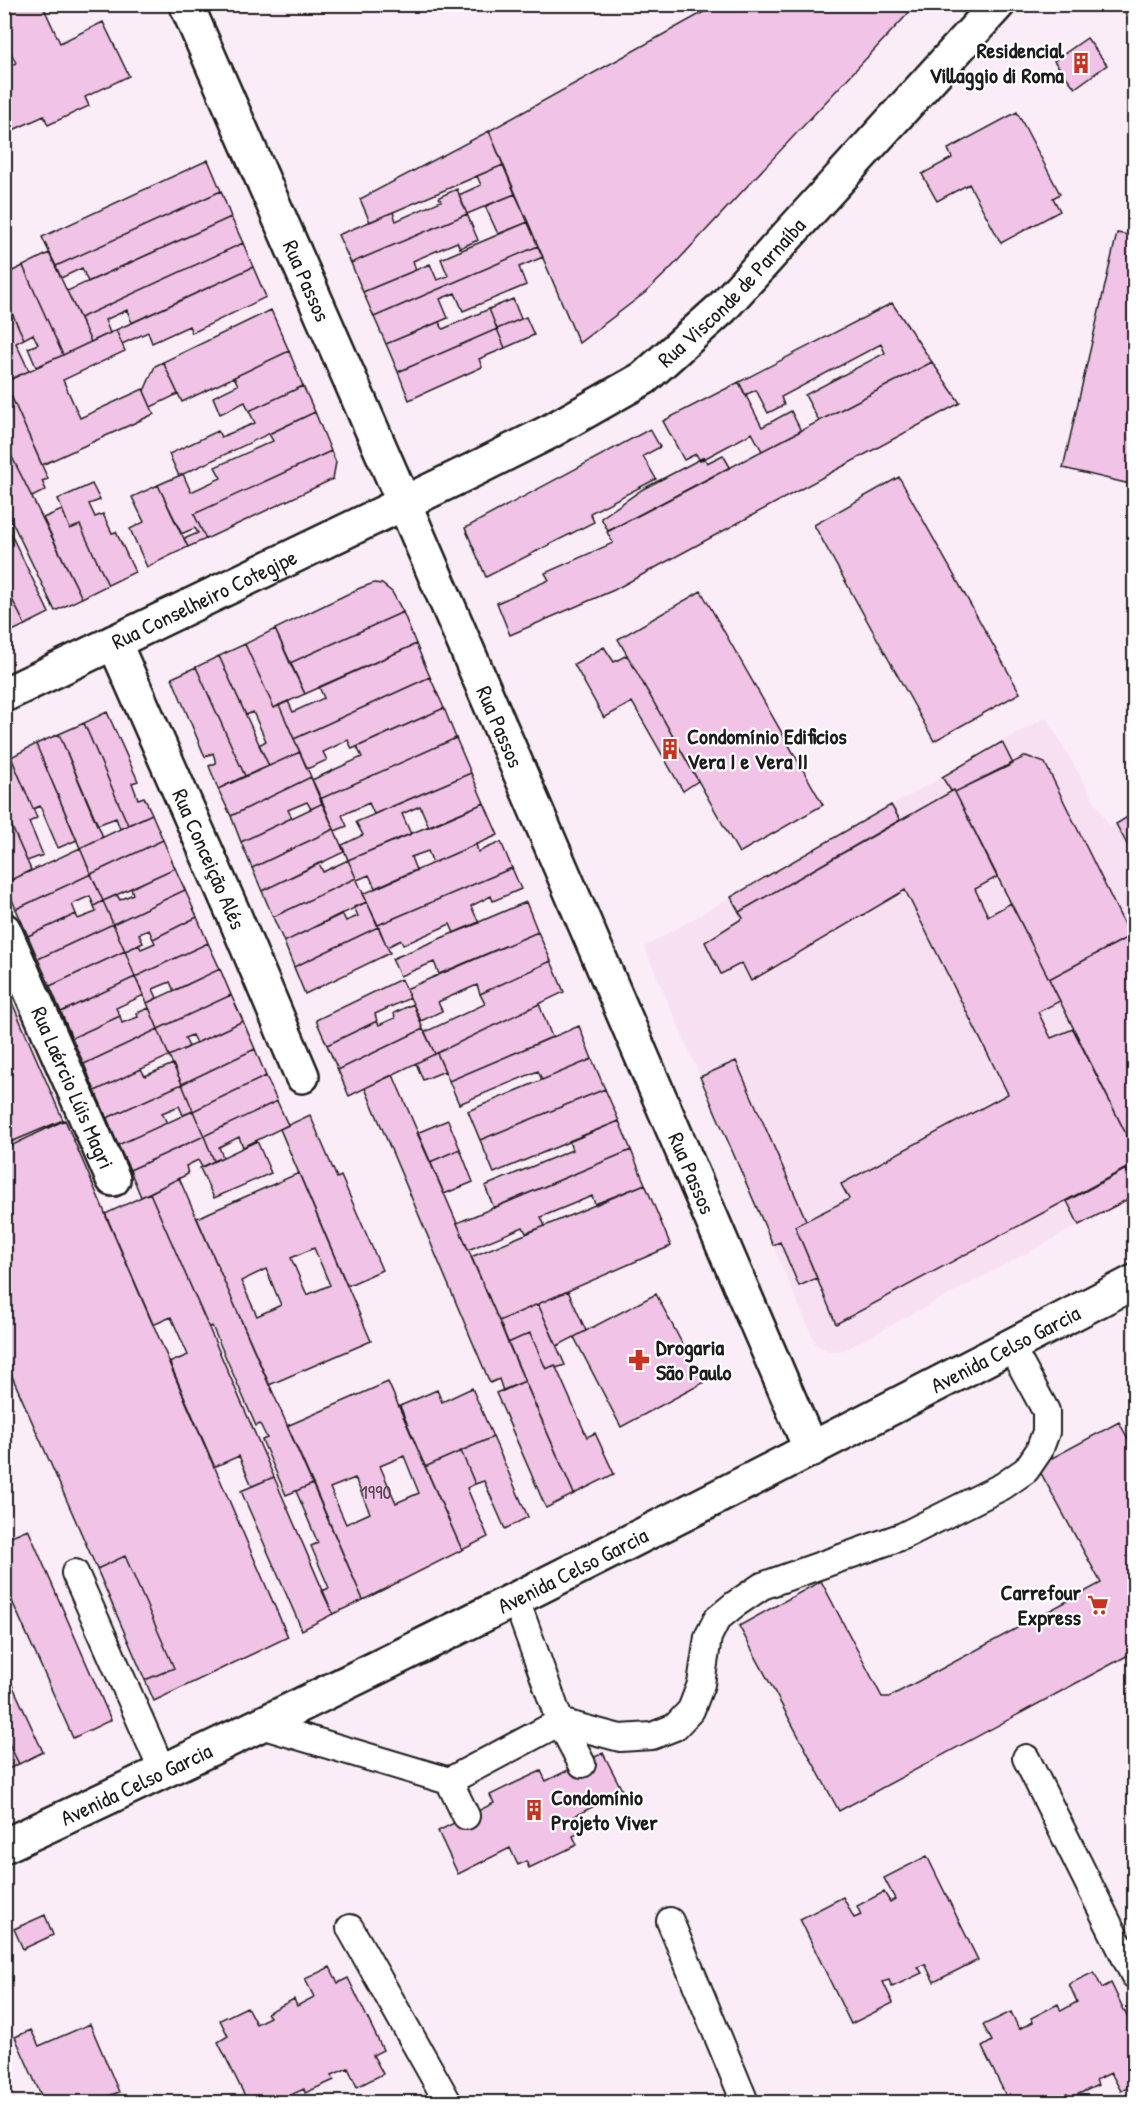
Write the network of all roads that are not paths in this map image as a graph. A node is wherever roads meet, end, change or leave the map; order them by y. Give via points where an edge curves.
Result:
1 (186, 4) edge
2 (998, 4) edge
3 (404, 503) junction
4 (114, 642) junction
5 (4, 695) edge
6 (4, 930) edge
7 (303, 1076) dead end
8 (113, 1179) dead end
9 (1134, 1282) edge
10 (1011, 1347) junction
11 (811, 1450) junction
12 (75, 1573) dead end
13 (516, 1600) junction
14 (560, 1722) junction
15 (261, 1725) junction
16 (1026, 1758) dead end
17 (582, 1764) dead end
18 (163, 1772) junction
19 (449, 1781) junction
20 (466, 1816) dead end
21 (4, 1846) edge
22 (670, 1921) dead end
23 (350, 1928) dead end
24 (1134, 1976) edge
25 (448, 2103) edge
26 (745, 2103) edge

1 - 3 street, Rua Passos
2 - 3 street, Rua Visconde de Parnaíba via 722,308 644,378 549,432
3 - 4 street, Rua Conselheiro Cotegipe
3 - 11 street, Rua Passos
4 - 5 street, Rua Conselheiro Cotegipe
4 - 7 street, Rua Conceição Alés
6 - 8 street, Rua Laércio Lúis Magri
9 - 10 street, Avenida Celso Garcia
10 - 11 street, Avenida Celso Garcia
10 - 14 lane via 1046,1410 1046,1432 1026,1470 1003,1486 903,1536 762,1586 734,1605 717,1619 708,1637 701,1684 691,1710 675,1727 652,1736 621,1738
11 - 13 street, Avenida Celso Garcia
12 - 18 lane
13 - 14 lane
13 - 15 street, Avenida Celso Garcia
14 - 17 lane
14 - 19 lane
15 - 18 street, Avenida Celso Garcia
15 - 19 lane
16 - 24 lane
18 - 21 street, Avenida Celso Garcia
19 - 20 lane
22 - 26 lane
23 - 25 lane

